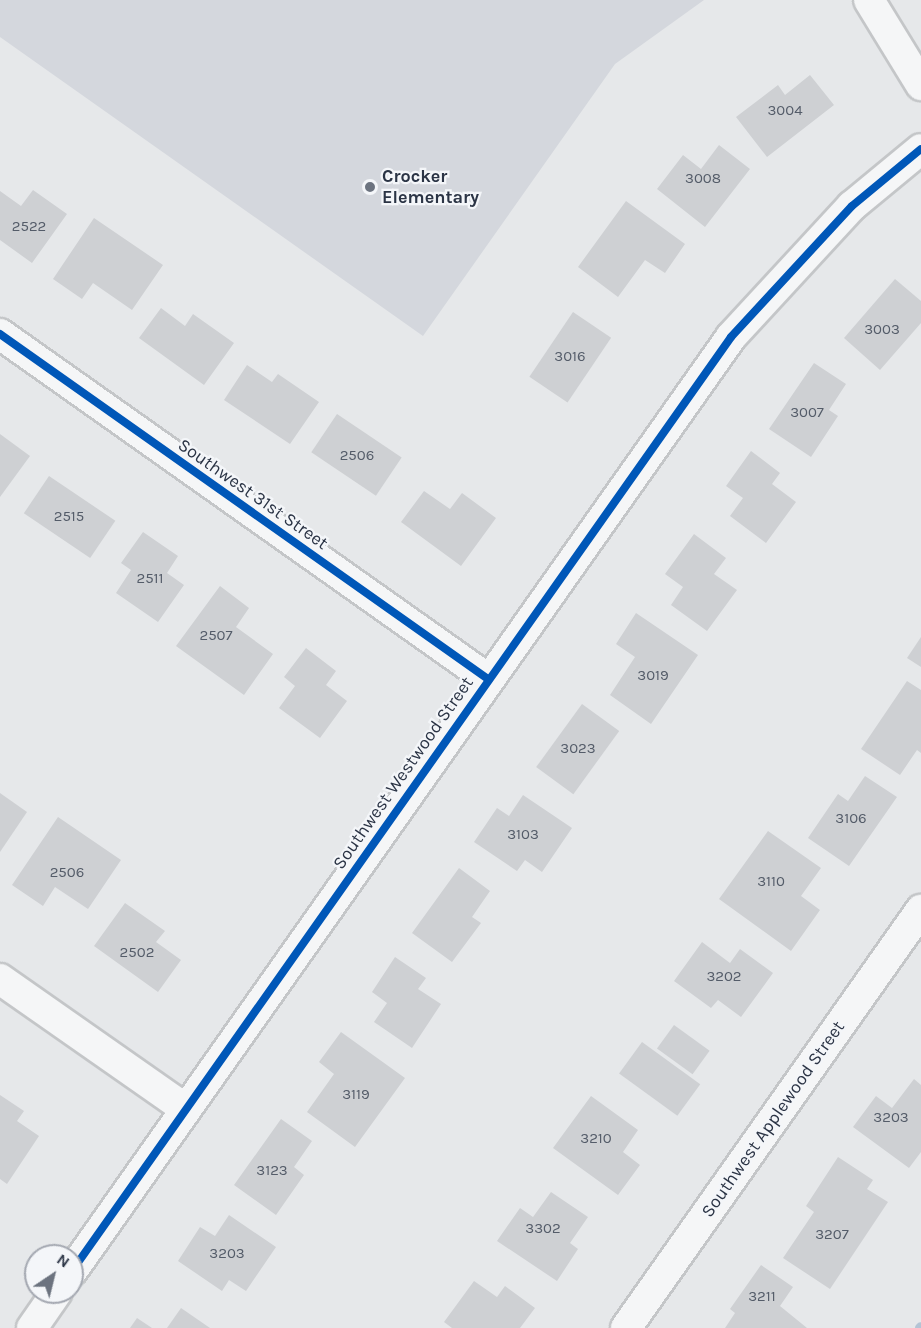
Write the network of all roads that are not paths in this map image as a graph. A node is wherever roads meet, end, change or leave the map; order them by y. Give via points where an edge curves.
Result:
1 (869, 0) edge
2 (921, 85) edge
3 (921, 149) edge
4 (0, 334) edge
5 (488, 679) junction
6 (921, 910) edge
7 (0, 979) edge
8 (186, 1109) junction
9 (84, 1254) edge
10 (49, 1304) edge
11 (32, 1328) edge
12 (626, 1328) edge

1 - 2 street
3 - 5 street, Southwest Westwood Street via 852,206 731,337
4 - 5 street, Southwest 31st Street
5 - 8 street, Southwest Westwood Street
6 - 12 street, Southwest Applewood Street
7 - 8 street
8 - 9 street, Southwest Westwood Street
10 - 11 street

